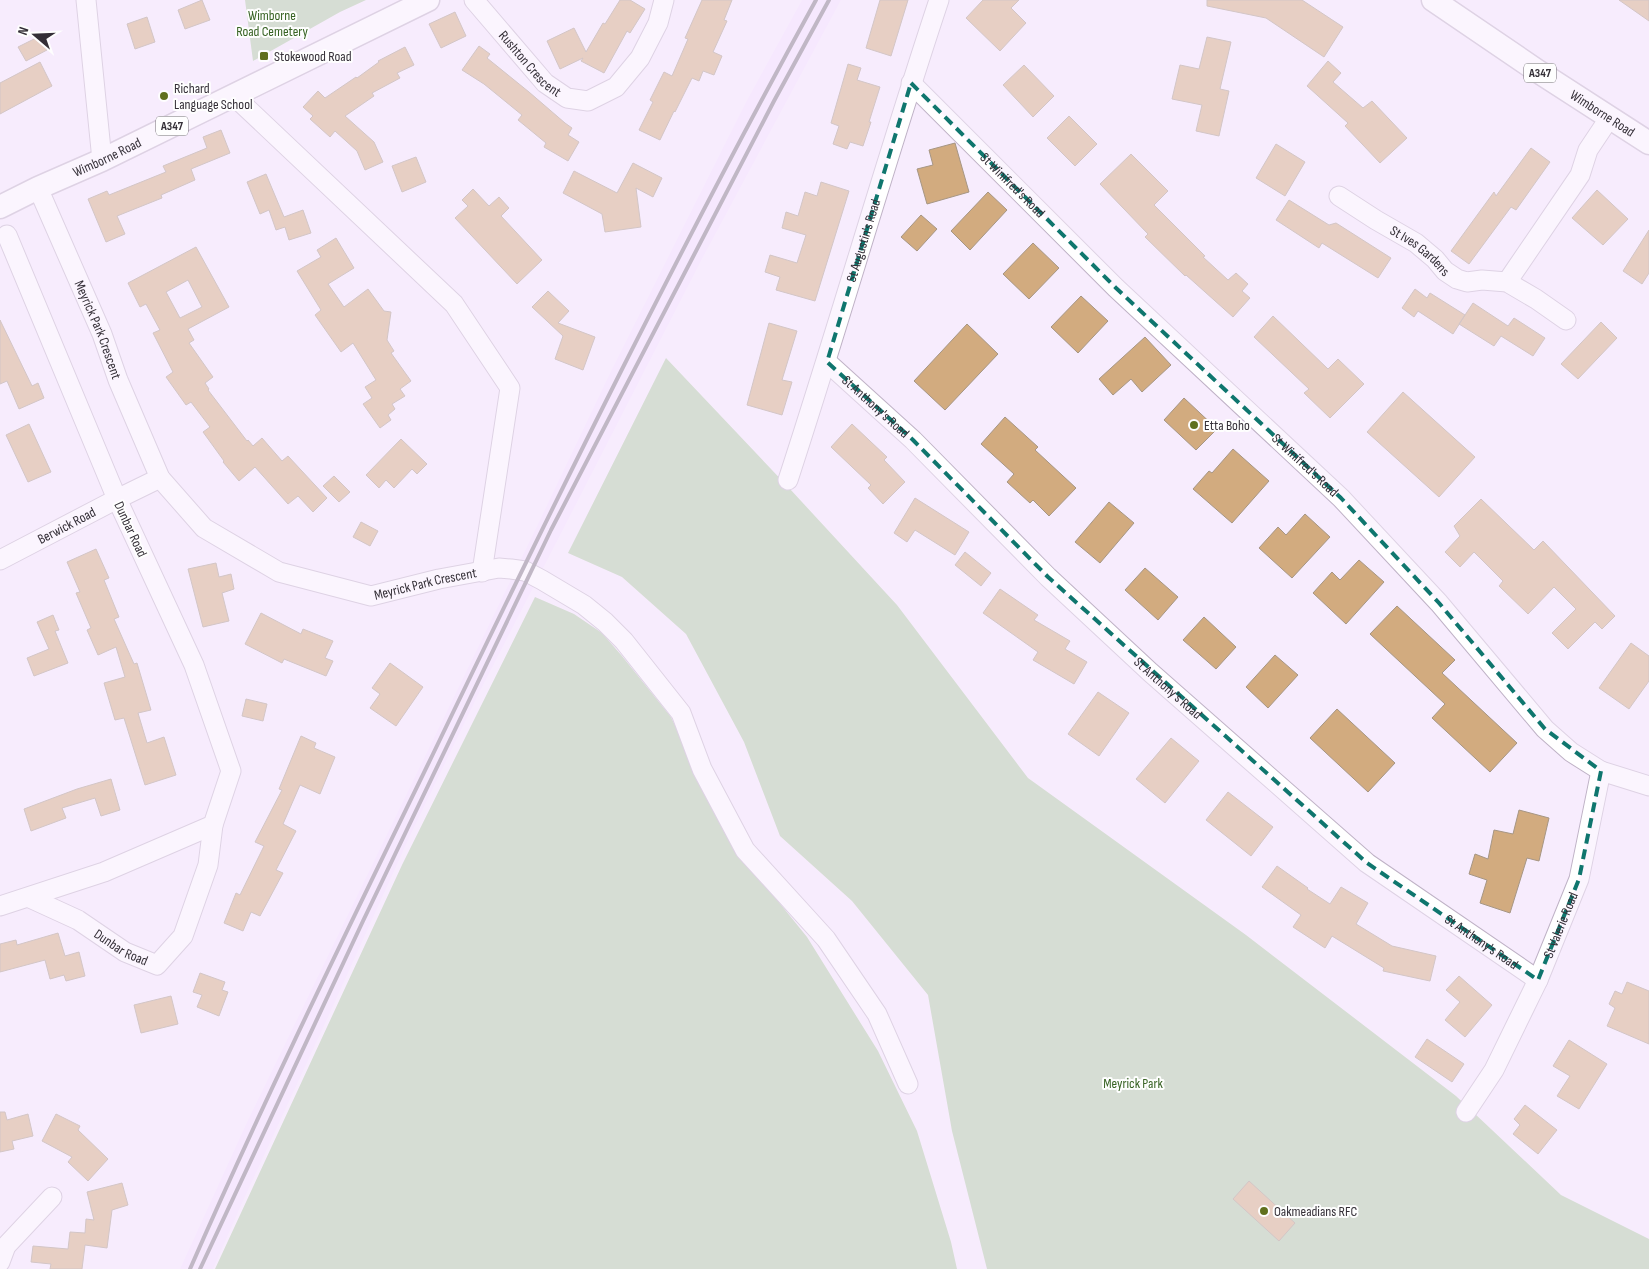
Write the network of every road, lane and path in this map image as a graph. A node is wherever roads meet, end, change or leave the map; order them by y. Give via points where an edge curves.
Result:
1 (86, 0) edge
2 (428, 0) edge
3 (474, 0) edge
4 (664, 0) edge
5 (939, 0) edge
6 (1433, 0) edge
7 (911, 83) junction
8 (233, 96) junction
9 (1610, 117) junction
10 (1649, 143) edge
11 (102, 160) junction
12 (38, 188) junction
13 (1339, 196) dead end
14 (0, 207) edge
15 (7, 235) dead end
16 (1507, 282) junction
17 (1566, 320) dead end
18 (827, 362) junction
19 (160, 478) junction
20 (788, 480) dead end
21 (117, 499) junction
22 (0, 560) edge
23 (482, 572) junction
24 (1601, 771) junction
25 (1649, 786) edge
26 (213, 825) junction
27 (30, 898) junction
28 (0, 906) edge
29 (1538, 980) junction
30 (908, 1084) dead end
31 (1466, 1112) dead end
32 (52, 1197) dead end
33 (0, 1262) edge

1 - 11 street
2 - 8 main road, Wimborne Road / A347
3 - 4 street, Rushton Crescent via 545,83 567,98 588,100 616,88 640,58 658,23
5 - 7 street, St Augustin's Road
6 - 9 main road, Wimborne Road / A347
7 - 18 street, St Augustin's Road
7 - 24 street, St Winifred's Road via 1116,288 1341,498 1439,603 1545,729 1571,752
8 - 11 main road, Wimborne Road / A347
8 - 23 street, Meyrick Park Crescent via 454,304 510,388
9 - 10 main road, Wimborne Road / A347
9 - 16 street via 1588,150 1580,175
11 - 12 main road, Wimborne Road / A347
12 - 14 main road, Wimborne Road / A347
12 - 19 street, Meyrick Park Crescent
13 - 16 street, St Ives Gardens via 1416,243 1457,279
15 - 21 street, Dunbar Road
16 - 17 street, St Ives Gardens
18 - 20 street, St Augustin's Road
18 - 29 street, St Anthony's Road via 913,440 1048,576 1150,672 1359,857
19 - 21 street, Berwick Road
19 - 23 street, Meyrick Park Crescent via 204,528 279,572 371,596
21 - 22 street, Berwick Road
21 - 26 street, Dunbar Road via 194,665 231,771
23 - 30 street via 511,569 542,580 584,605 624,641 681,713 702,768 745,850 826,939 877,1014
24 - 25 street
24 - 29 street, St Valerie Road via 1579,879
26 - 27 street via 104,872
26 - 27 street, Dunbar Road via 208,865 182,936 157,964 125,952 78,920
27 - 28 street
29 - 31 street, St Valerie Road via 1494,1070
32 - 33 street via 6,1246

